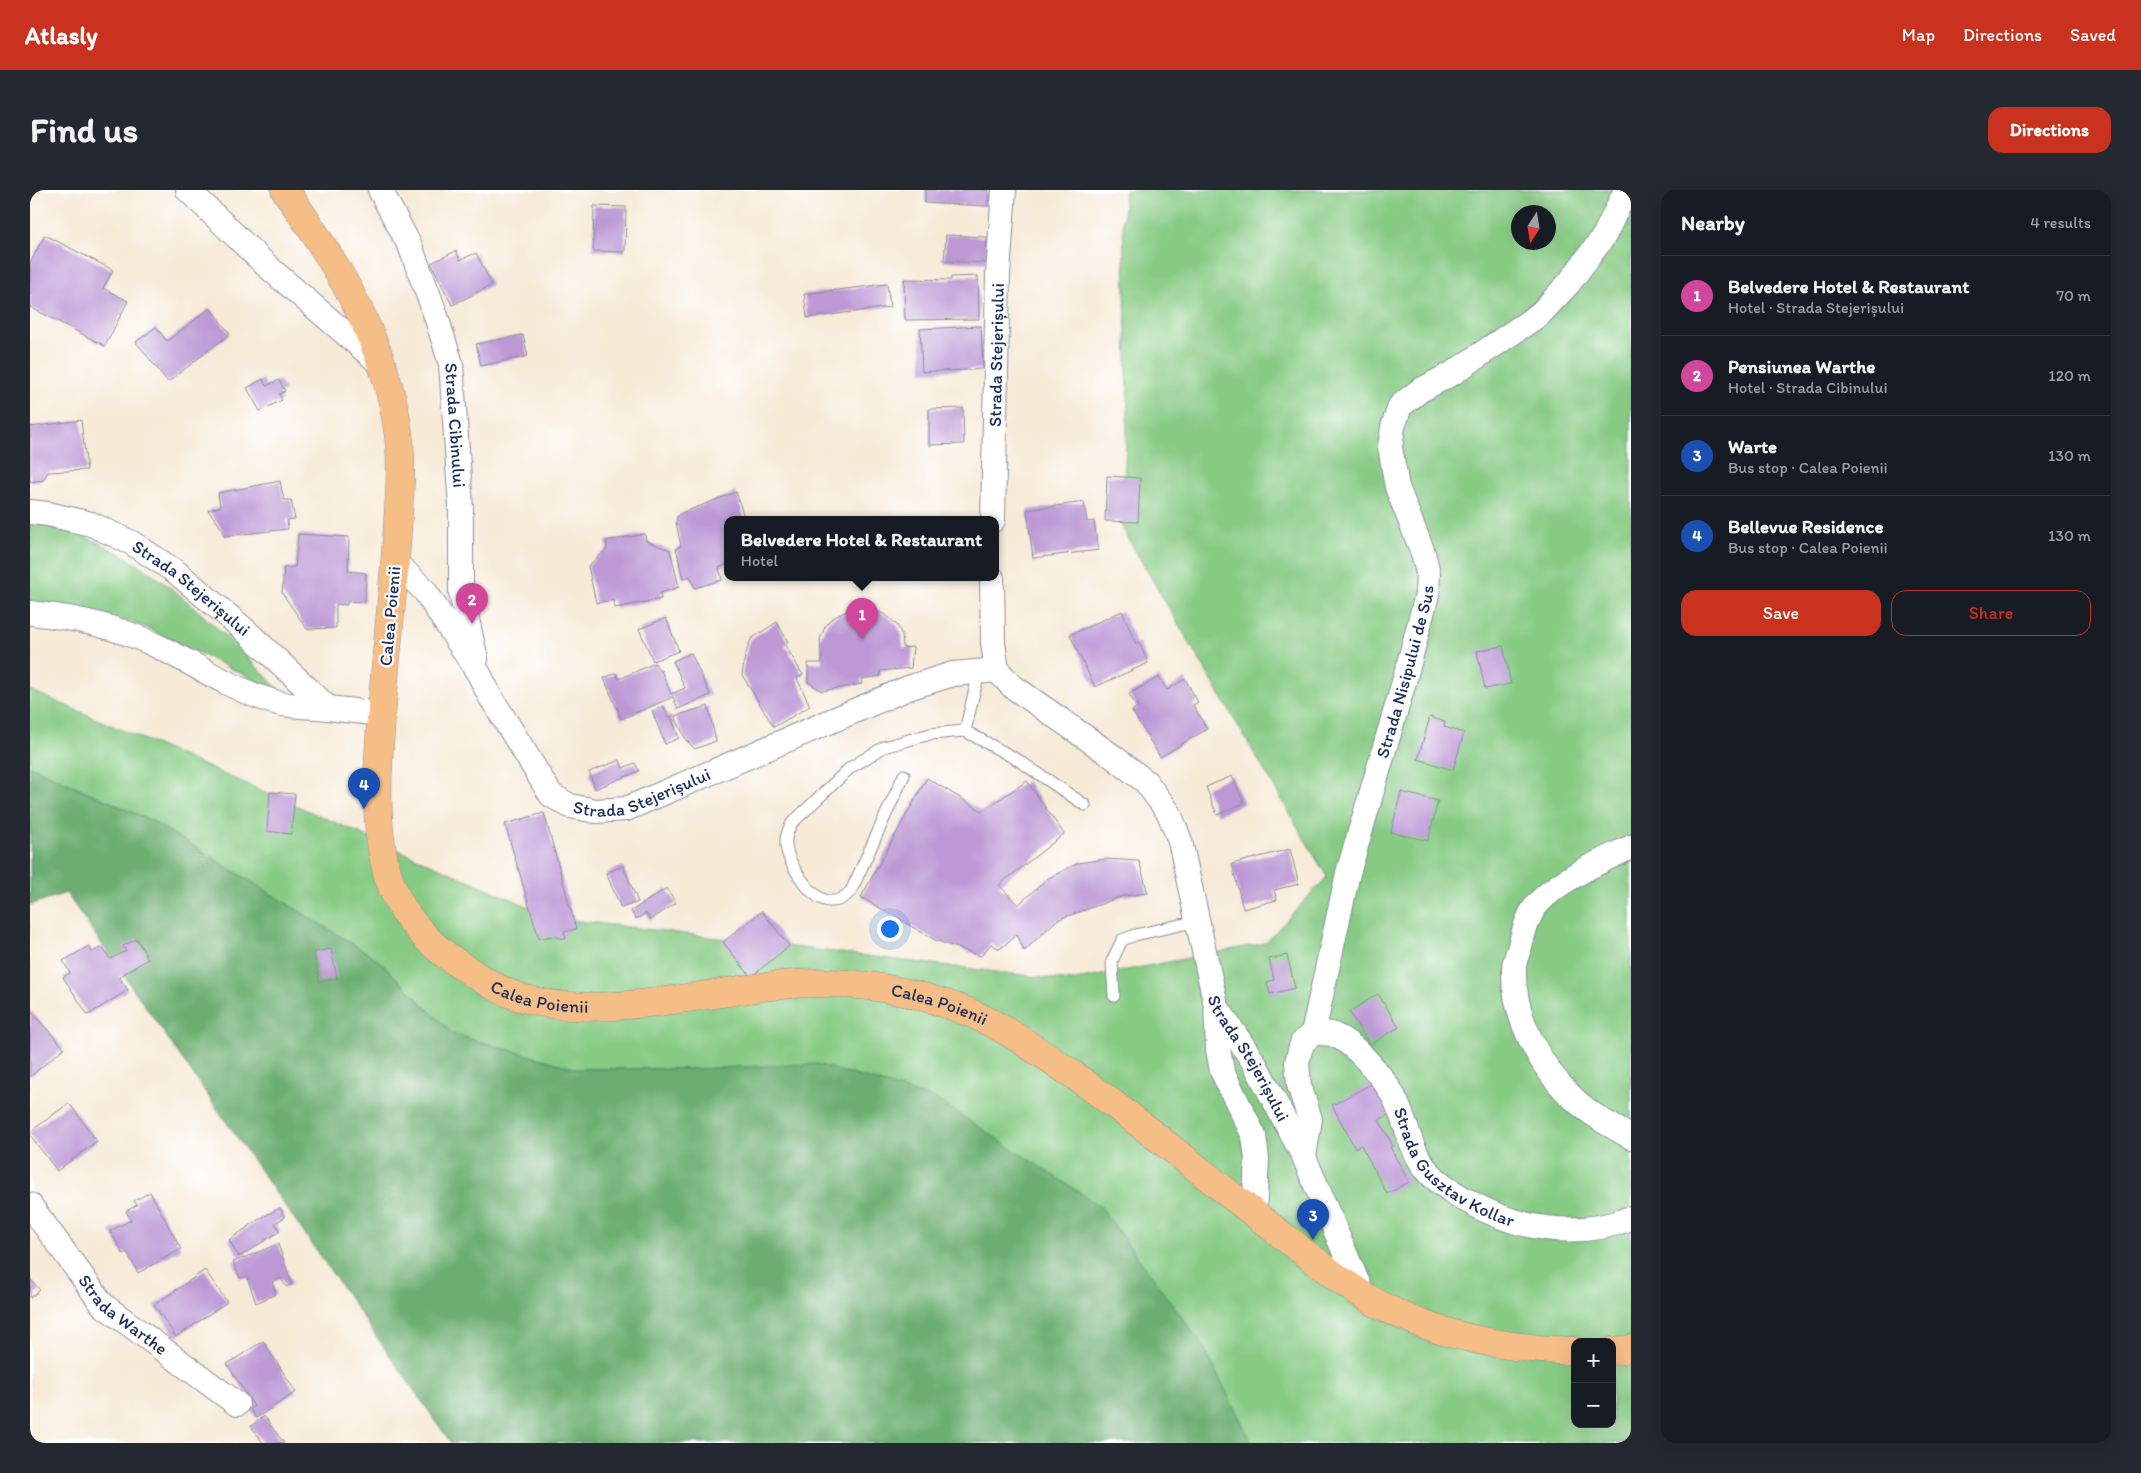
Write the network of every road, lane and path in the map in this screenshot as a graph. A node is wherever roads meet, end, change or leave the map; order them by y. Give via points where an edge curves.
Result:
1 (188, 190) edge
2 (285, 190) edge
3 (380, 190) edge
4 (1004, 190) edge
5 (1626, 190) edge
6 (384, 367) junction
7 (30, 512) edge
8 (993, 516) edge
9 (395, 562) junction
10 (992, 581) edge
11 (30, 613) edge
12 (988, 671) junction
13 (479, 674) junction
14 (328, 708) junction
15 (381, 714) junction
16 (965, 731) junction
17 (904, 775) dead end
18 (1085, 805) dead end
19 (1631, 847) edge
20 (1198, 921) junction
21 (1114, 996) dead end
22 (1216, 1006) junction
23 (1313, 1033) junction
24 (1631, 1137) edge
25 (1304, 1157) junction
26 (30, 1205) edge
27 (1254, 1215) junction
28 (1631, 1218) edge
29 (1362, 1293) junction
30 (1631, 1349) edge
31 (1616, 1350) edge
32 (1571, 1351) edge
33 (236, 1404) dead end

1 - 6 street via 267,266
2 - 6 main road, Calea Poienii via 334,265
3 - 13 street, Strada Cibinului via 410,246 451,364 461,508 461,593
4 - 8 street, Strada Stejerișului via 998,274
5 - 23 street, Strada Nisipului de Sus via 1604,236 1569,283 1540,314 1400,406 1392,428 1390,447 1397,487 1428,573 1427,595 1348,873
6 - 9 main road, Calea Poienii via 400,438
7 - 14 street, Strada Stejerișului via 91,524 139,548 176,572 246,631
9 - 13 street, Strada Stejerișului via 424,591
9 - 15 main road, Calea Poienii
10 - 12 street via 993,643
11 - 14 street via 116,629 153,644 232,686 270,701
12 - 13 street, Strada Stejerișului via 953,674 908,688 626,810 596,811 570,806 551,795
12 - 16 lane
12 - 20 street, Strada Stejerișului via 1146,782 1169,813 1180,841
14 - 15 street
15 - 27 main road, Calea Poienii via 378,820 386,864 398,901 420,933 480,978 513,995 558,1005 603,1006 816,983 887,989 955,1007 1036,1050 1097,1092
16 - 17 lane via 930,734 884,747 850,768 792,823 787,832 786,846 791,862 802,880 821,899 831,902 843,898 850,891
16 - 18 lane via 1018,760
19 - 24 street via 1580,872 1535,908 1524,930 1514,967 1516,1003 1529,1038 1550,1070 1574,1099 1602,1121
20 - 21 lane via 1122,940 1112,961
20 - 22 street, Strada Stejerișului
22 - 25 street, Strada Stejerișului via 1254,1064
22 - 27 street via 1222,1070 1254,1136 1257,1159
23 - 25 street, Strada Nisipului de Sus via 1302,1043 1297,1062 1299,1085 1310,1119
23 - 28 street, Strada Gusztav Kollar via 1337,1036 1374,1068 1398,1104 1414,1151 1426,1169 1447,1189 1470,1203 1498,1217 1563,1230 1615,1224
25 - 29 street, Strada Stejerișului
26 - 33 street, Strada Warthe via 103,1305
27 - 29 main road, Calea Poienii
29 - 32 main road via 1392,1312 1474,1339 1521,1349
30 - 31 main road

